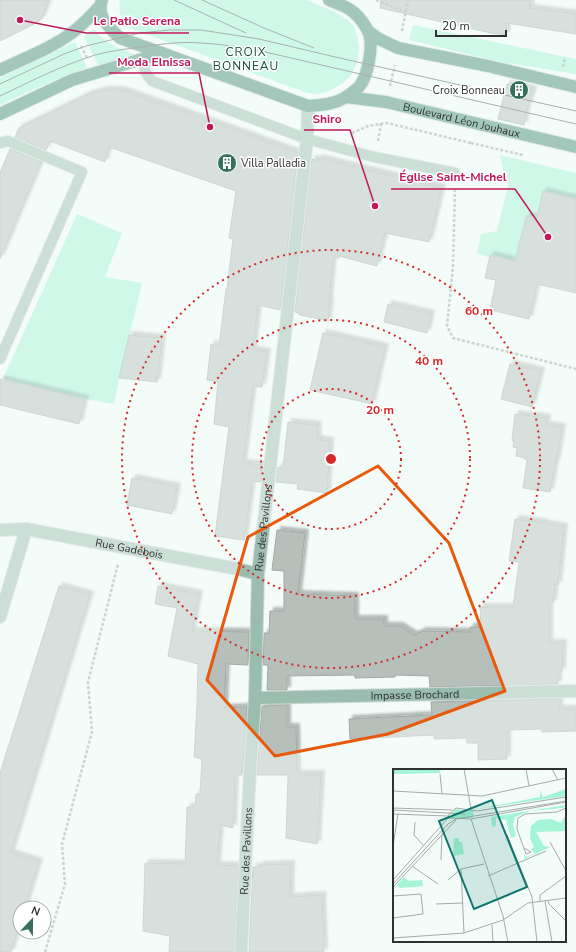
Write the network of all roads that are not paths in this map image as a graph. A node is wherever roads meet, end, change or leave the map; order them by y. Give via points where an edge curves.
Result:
1 (329, 0) edge
2 (101, 3) edge
3 (368, 31) junction
4 (162, 53) junction
5 (146, 58) junction
6 (0, 70) edge
7 (576, 87) edge
8 (346, 97) junction
9 (308, 106) junction
10 (0, 114) edge
11 (307, 139) junction
12 (0, 143) edge
13 (576, 147) edge
14 (455, 173) road end
15 (0, 359) edge
16 (26, 529) junction
17 (0, 530) edge
18 (258, 574) junction
19 (0, 617) edge
20 (576, 691) edge
21 (255, 698) junction
22 (242, 952) edge

1 - 3 main road via 349,9
2 - 4 main road via 104,22 120,38
2 - 6 main road via 74,32
3 - 7 main road via 398,48
3 - 8 main road via 371,46 366,75 358,87
4 - 5 main road
4 - 9 main road
5 - 10 main road via 72,80
5 - 11 lane via 145,71 152,81
8 - 9 main road via 329,104
8 - 13 main road, Boulevard Léon Jouhaux via 386,102
9 - 11 street, Rue des Pavillons
11 - 14 lane via 374,157
11 - 18 street, Rue des Pavillons
12 - 15 lane via 8,141 82,172
16 - 17 street, Rue Gadebois
16 - 18 street, Rue Gadebois
16 - 19 street
18 - 21 street, Rue des Pavillons
20 - 21 street, Impasse Brochard
21 - 22 street, Rue des Pavillons

